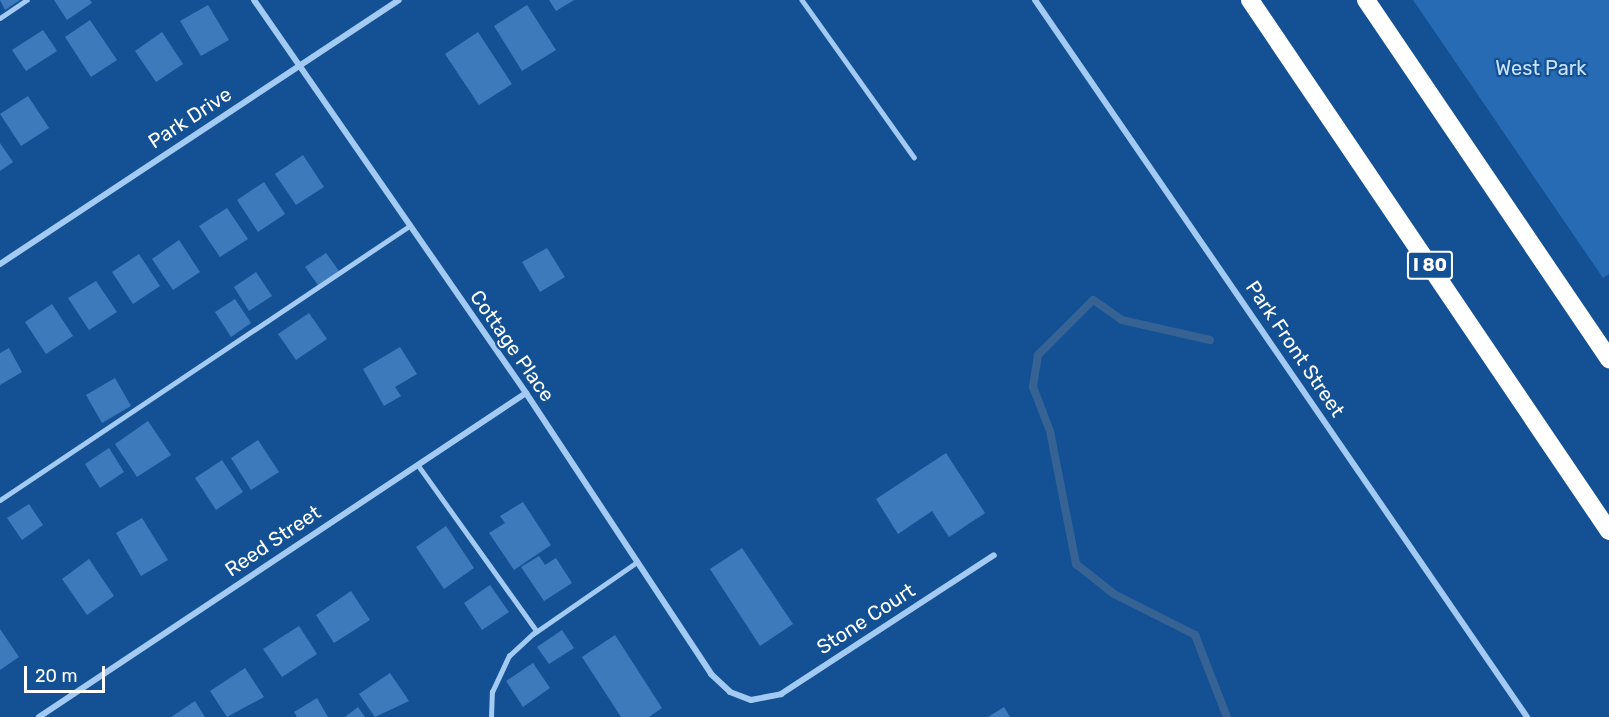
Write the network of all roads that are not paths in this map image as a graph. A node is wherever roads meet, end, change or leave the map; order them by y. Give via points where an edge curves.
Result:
1 (27, 0) edge
2 (254, 0) edge
3 (399, 0) edge
4 (802, 0) edge
5 (1035, 0) edge
6 (1250, 0) edge
7 (1366, 0) edge
8 (0, 18) edge
9 (298, 67) junction
10 (914, 157) dead end
11 (409, 226) junction
12 (0, 264) edge
13 (1609, 359) edge
14 (526, 393) junction
15 (418, 465) junction
16 (0, 500) edge
17 (1609, 531) edge
18 (994, 555) dead end
19 (637, 562) junction
20 (537, 631) junction
21 (751, 700) joint
22 (39, 717) edge
23 (491, 717) edge
24 (1527, 717) edge

1 - 8 lane
2 - 9 street, Cottage Place
3 - 9 street, Park Drive
4 - 10 lane
5 - 24 street, Park Front Street
6 - 17 highway, I 80
7 - 13 highway
9 - 11 street, Cottage Place
9 - 12 street, Park Drive
11 - 14 street, Cottage Place
11 - 16 lane
14 - 15 street, Reed Street
14 - 19 street, Cottage Place
15 - 20 lane
15 - 22 street, Reed Street
18 - 21 street, Stone Court via 782,694
19 - 20 lane
19 - 21 street, Cottage Place via 711,674 730,692
20 - 23 lane via 502,666 492,692

